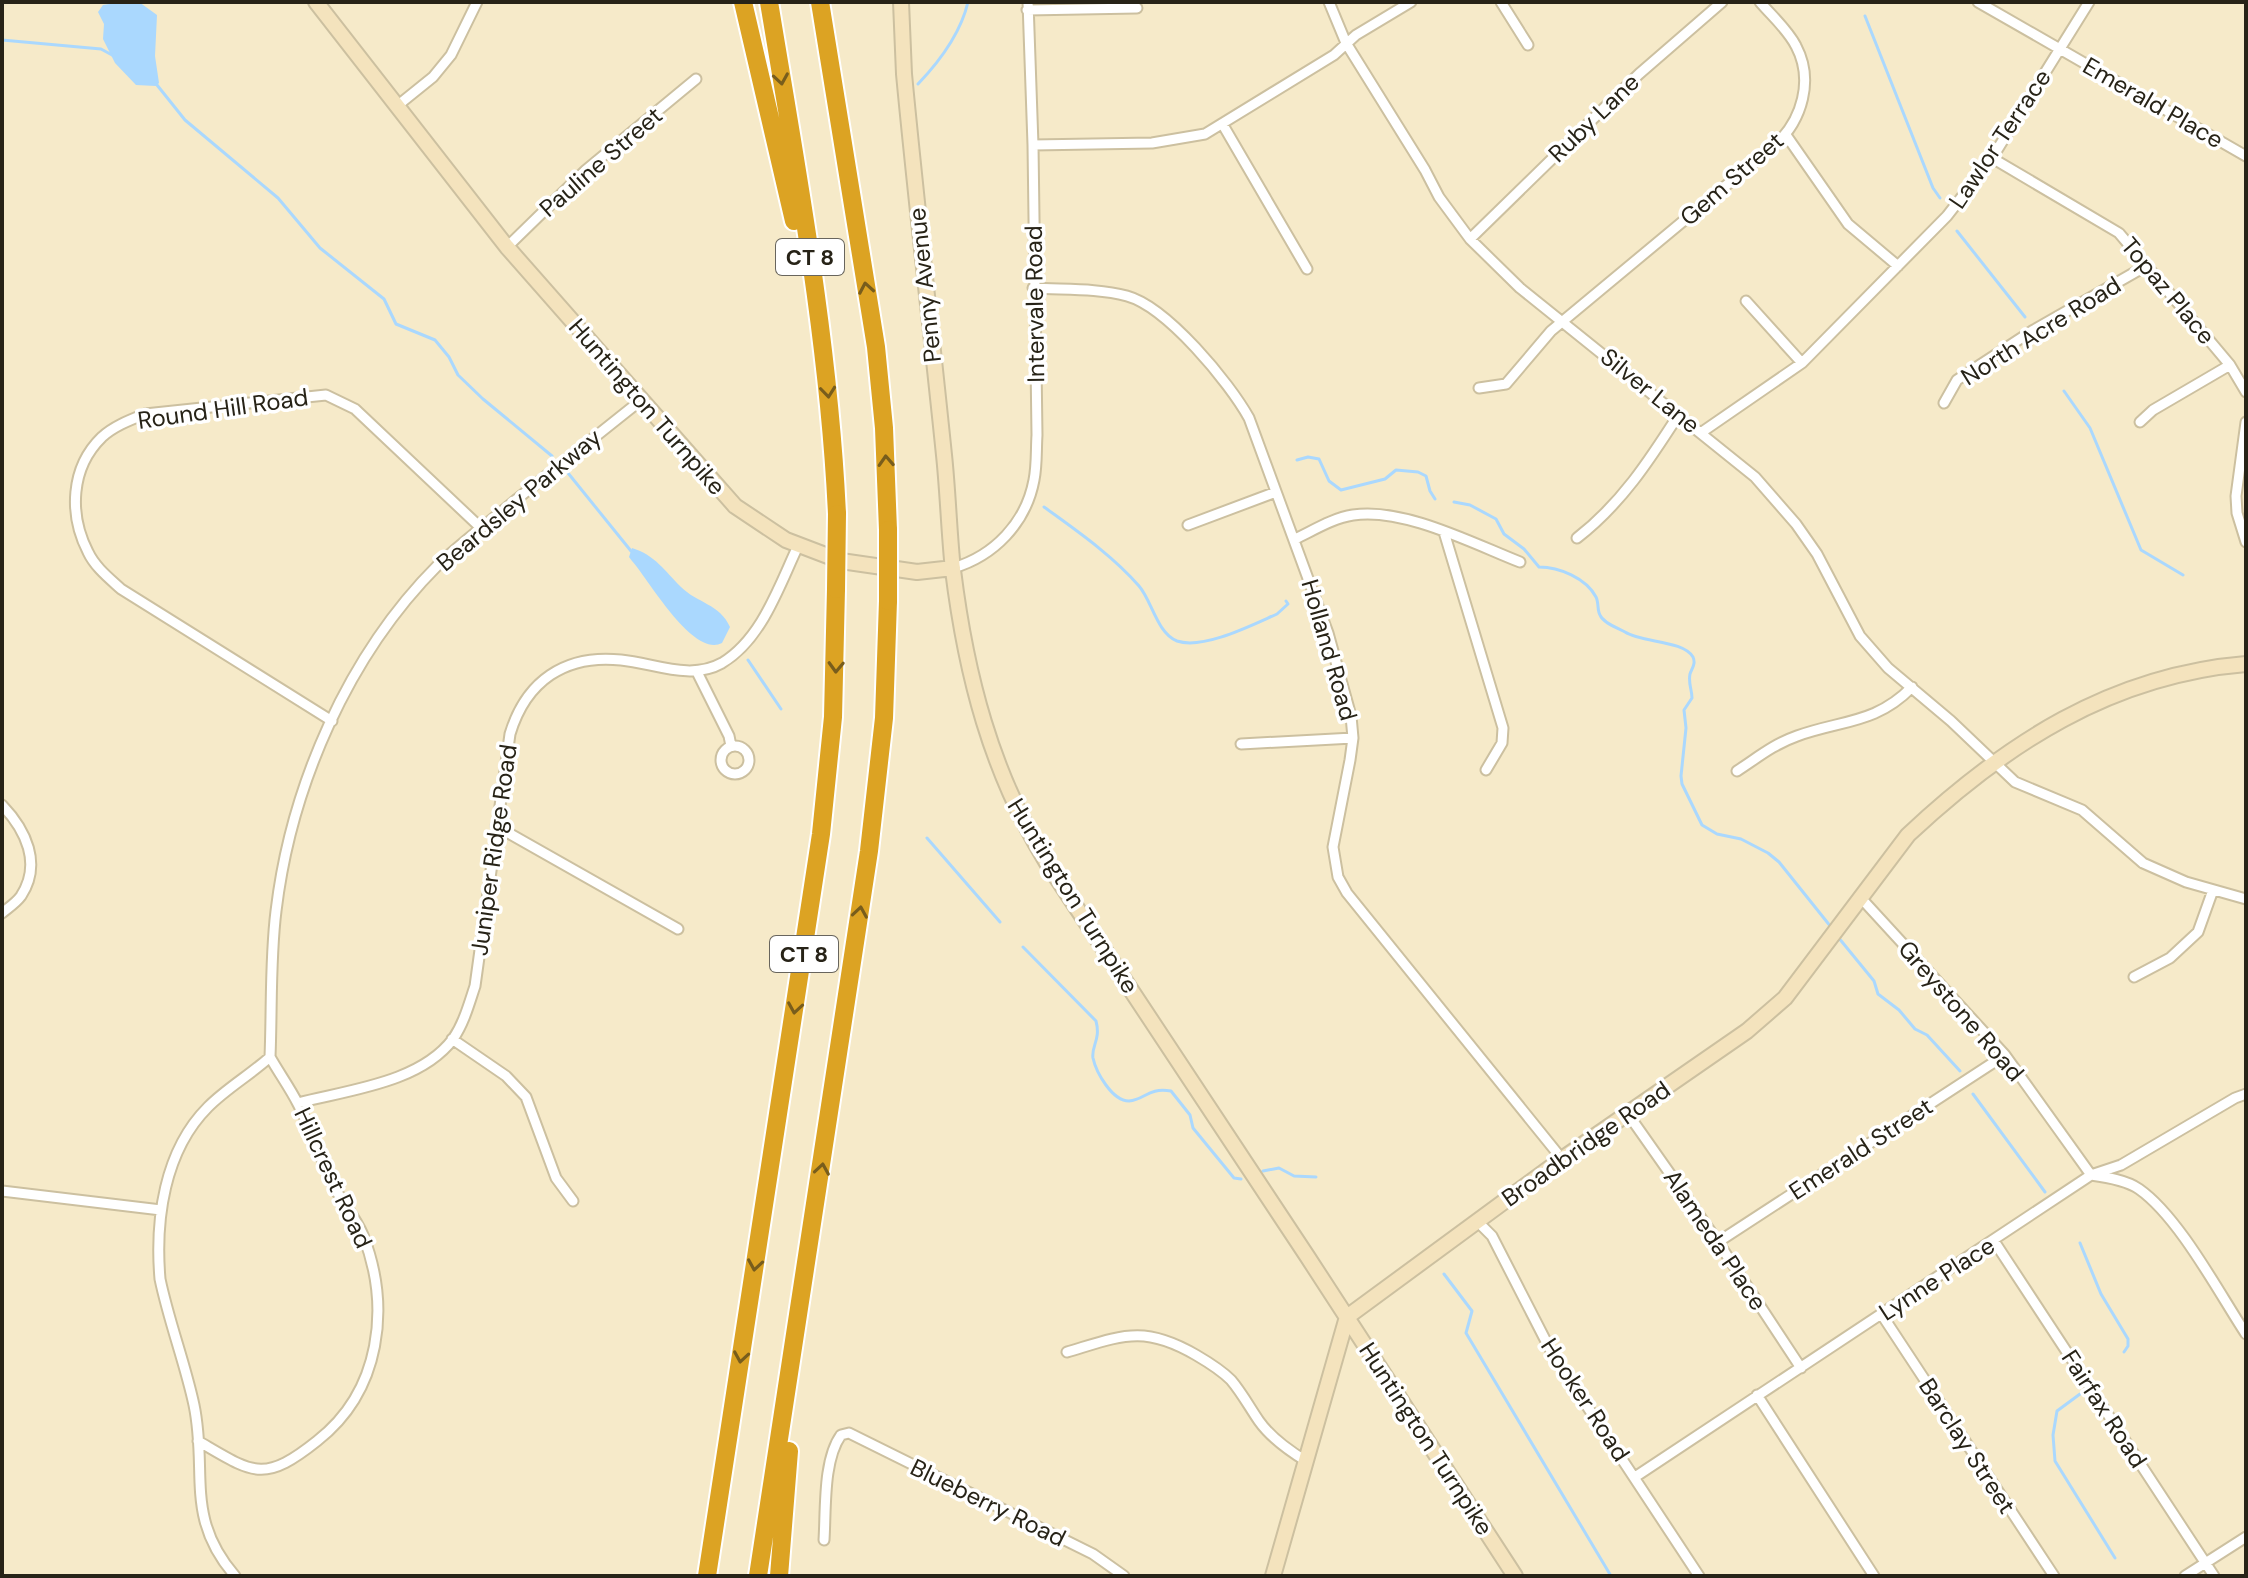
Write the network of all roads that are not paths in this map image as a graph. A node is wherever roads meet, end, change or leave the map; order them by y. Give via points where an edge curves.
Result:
1 (316, 2) edge
2 (477, 2) edge
3 (743, 2) edge
4 (769, 2) edge
5 (820, 2) edge
6 (833, 2) edge
7 (901, 2) edge
8 (1329, 2) edge
9 (1411, 2) edge
10 (1501, 2) edge
11 (1722, 2) edge
12 (1760, 2) edge
13 (1978, 2) edge
14 (2089, 2) edge
15 (1028, 6) edge
16 (1137, 8) dead end
17 (1346, 43) junction
18 (1528, 45) dead end
19 (2060, 49) junction
20 (696, 79) dead end
21 (397, 106) junction
22 (1223, 125) junction
23 (839, 131) junction
24 (1786, 135) junction
25 (1033, 145) junction
26 (2246, 156) edge
27 (1992, 158) junction
28 (1470, 239) junction
29 (507, 247) junction
30 (1898, 266) junction
31 (2146, 266) junction
32 (1307, 269) dead end
33 (1033, 288) junction
34 (1746, 301) dead end
35 (1563, 322) junction
36 (822, 342) junction
37 (1802, 363) junction
38 (2230, 365) junction
39 (1479, 388) dead end
40 (2246, 392) edge
41 (640, 401) junction
42 (1944, 403) dead end
43 (1679, 414) junction
44 (2140, 422) dead end
45 (2246, 422) edge
46 (1702, 432) junction
47 (1276, 492) junction
48 (1188, 525) dead end
49 (481, 528) junction
50 (1444, 532) junction
51 (1577, 538) dead end
52 (1295, 539) junction
53 (2246, 542) edge
54 (798, 546) junction
55 (1520, 562) dead end
56 (953, 568) junction
57 (2246, 664) edge
58 (697, 672) junction
59 (1912, 687) junction
60 (332, 721) junction
61 (1353, 738) junction
62 (1241, 744) dead end
63 (731, 746) dead end
64 (1995, 763) junction
65 (1486, 770) dead end
66 (1737, 771) dead end
67 (2, 805) edge
68 (496, 826) junction
69 (2213, 890) junction
70 (1860, 897) junction
71 (2246, 899) edge
72 (2, 913) edge
73 (678, 929) dead end
74 (2134, 977) dead end
75 (452, 1039) junction
76 (2005, 1055) junction
77 (270, 1057) junction
78 (2246, 1094) edge
79 (298, 1103) junction
80 (1628, 1114) junction
81 (1562, 1159) junction
82 (2091, 1175) junction
83 (2, 1191) edge
84 (573, 1201) dead end
85 (161, 1210) junction
86 (1477, 1221) junction
87 (1994, 1241) junction
88 (1718, 1242) junction
89 (810, 1246) junction
90 (1882, 1315) junction
91 (1347, 1317) junction
92 (2246, 1334) edge
93 (1067, 1352) dead end
94 (1801, 1368) junction
95 (1757, 1395) junction
96 (735, 1398) junction
97 (198, 1441) junction
98 (1306, 1461) junction
99 (1635, 1477) junction
100 (2246, 1537) edge
101 (824, 1540) dead end
102 (2205, 1563) junction
103 (235, 1576) edge
104 (700, 1576) edge
105 (707, 1576) edge
106 (758, 1576) edge
107 (779, 1576) edge
108 (1124, 1576) edge
109 (1273, 1576) edge
110 (1515, 1576) edge
111 (1699, 1576) edge
112 (1874, 1576) edge
113 (2054, 1576) edge
114 (2185, 1576) edge
115 (2214, 1576) edge

1 - 21 main road, Huntington Turnpike
2 - 21 street via 451,55
3 - 36 highway
4 -> 36 highway, CT 8
5 - 23 highway, CT 8
6 - 23 highway via 841,82
7 - 56 main road, Penny Avenue
8 - 17 street, Silver Lane
9 - 17 street
10 - 18 street
11 - 28 street, Ruby Lane via 1639,74
12 - 24 street, Gem Street via 1795,43 1805,73 1799,112
13 - 19 street, Emerald Place
14 - 19 street, Lawlor Terrace
15 - 16 street
15 - 25 street, Intervale Road
17 - 22 street
17 - 28 street, Silver Lane
19 - 26 street, Emerald Place
19 - 27 street, Lawlor Terrace
20 - 29 street, Pauline Street via 586,170
21 - 29 main road, Huntington Turnpike
22 - 25 street via 1205,134 1152,143
22 - 32 street
89 -> 23 highway, CT 8, bridge via 869,851 884,718 888,601 884,428 876,347
24 - 30 street via 1848,224
24 - 35 street, Gem Street
25 - 33 street, Intervale Road
27 - 30 street, Lawlor Terrace via 1947,216
27 - 31 street, Topaz Place via 2109,225
28 - 35 street, Silver Lane
29 - 41 main road, Huntington Turnpike
30 - 37 street, Lawlor Terrace
31 - 38 street, Topaz Place
31 - 42 street, North Acre Road via 1957,380
33 - 47 street, Holland Road via 1130,297 1168,320 1240,401
33 - 56 street, Intervale Road via 1037,435 1030,496 998,545 972,563
34 - 37 street
35 - 39 street, Gem Street via 1506,384
35 - 43 street, Silver Lane
36 -> 96 highway, CT 8, bridge via 837,514 835,678 821,834
37 - 46 street, Lawlor Terrace
38 - 40 street, Topaz Place
38 - 44 street
41 - 49 street, Beardsley Parkway
41 - 54 main road, Huntington Turnpike via 735,506
43 - 46 street, Silver Lane
43 - 51 street via 1625,493
45 - 53 street via 2236,496
46 - 59 street, Silver Lane via 1755,477 1796,524 1860,636
47 - 48 street
47 - 52 street, Holland Road
49 - 60 street, Beardsley Parkway via 436,568 388,624
49 - 60 street, Round Hill Road via 355,409 326,395 145,414 102,437 88,454 73,501 88,554 102,572
50 - 52 street via 1404,519 1353,515
50 - 55 street
50 - 65 street via 1503,728 1502,743
52 - 61 street, Holland Road via 1348,701
54 - 56 main road, Huntington Turnpike via 860,564 917,572
54 - 58 street via 759,625 726,661
56 - 91 main road, Huntington Turnpike via 980,714 1020,816
57 - 64 main road, Broadbridge Road via 2170,675 2095,702
58 - 63 street
58 - 68 street, Juniper Ridge Road via 620,659 585,660 543,680 514,720
59 - 64 street, Silver Lane
59 - 66 street via 1883,711 1789,739
60 - 77 street, Beardsley Parkway via 303,791 281,880
61 - 62 street
61 - 81 street, Holland Road via 1333,847 1338,877
64 - 69 street, Silver Lane via 2015,782 2082,810 2143,863
64 - 70 main road, Broadbridge Road via 1908,835
67 - 72 street via 29,843 31,872 20,897
68 - 73 street
68 - 75 street, Juniper Ridge Road via 475,986
69 - 71 street, Silver Lane
69 - 74 street via 2198,932 2170,958
70 - 76 street, Greystone Road
70 - 80 main road, Broadbridge Road via 1785,998
75 - 79 street, Juniper Ridge Road via 412,1070
75 - 84 street via 506,1076 526,1097 556,1178
76 - 82 street, Greystone Road
76 - 88 street, Emerald Street
77 - 79 street, Hillcrest Road
77 - 85 street via 194,1122 174,1160
78 - 82 street, Lynne Place via 2121,1165
79 - 97 street, Hillcrest Road via 370,1257 380,1317 376,1343 362,1385 340,1420 289,1461 254,1470
80 - 81 main road, Broadbridge Road
80 - 88 street, Alameda Place
81 - 86 main road, Broadbridge Road
82 - 87 street, Lynne Place
82 - 92 street via 2138,1188 2163,1212
83 - 85 street
85 - 97 street via 160,1279
86 - 91 main road, Broadbridge Road
86 - 99 street, Hooker Road via 1492,1236 1552,1353
87 - 90 street, Lynne Place
87 - 102 street, Fairfax Road
88 - 94 street, Alameda Place
89 - 106 highway, CT 8
89 - 107 highway
90 - 94 street, Lynne Place
90 - 113 street, Barclay Street
91 - 98 main road
91 - 110 main road, Huntington Turnpike
93 - 98 street via 1135,1334 1178,1345 1230,1380 1269,1432
94 - 95 street, Lynne Place
95 - 99 street, Lynne Place
95 - 112 street
96 - 104 highway
96 - 105 highway, CT 8
97 - 103 street via 202,1514 213,1545
98 - 109 main road
99 - 111 street, Hooker Road
100 - 102 street
101 - 108 street, Blueberry Road via 833,1454 841,1435 849,1433 1093,1554
102 - 114 street
102 - 115 street, Fairfax Road

